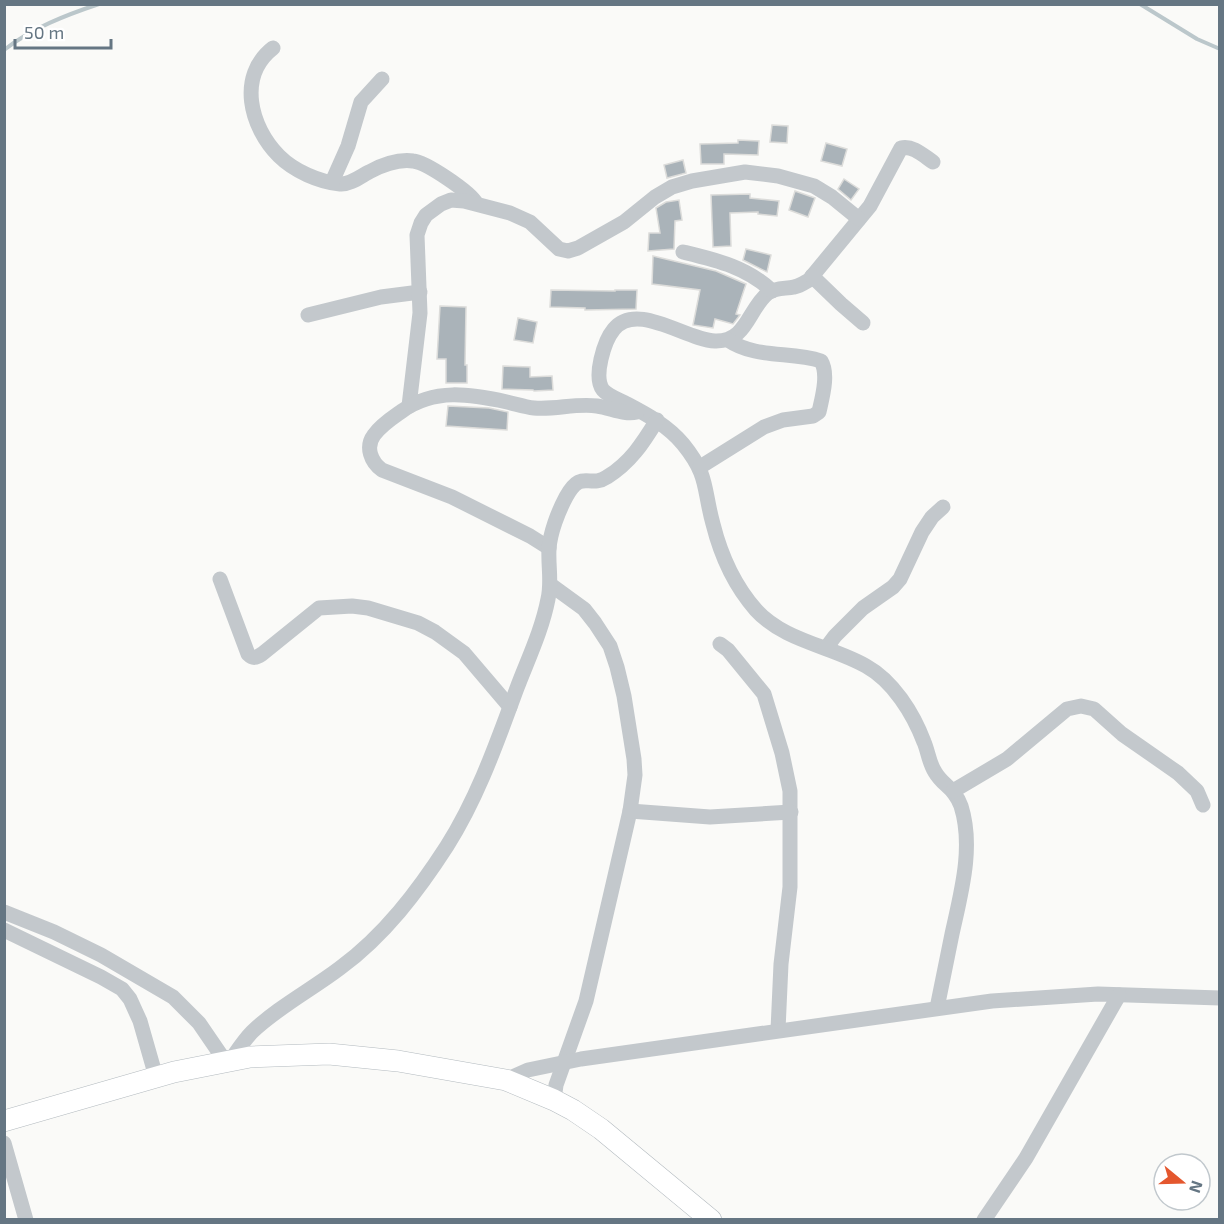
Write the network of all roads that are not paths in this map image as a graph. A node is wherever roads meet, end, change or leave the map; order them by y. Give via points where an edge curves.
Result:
1 (273, 48) dead end
2 (382, 79) dead end
3 (933, 162) dead end
4 (332, 182) junction
5 (476, 203) junction
6 (859, 219) junction
7 (683, 252) dead end
8 (812, 276) junction
9 (772, 291) junction
10 (420, 292) junction
11 (308, 315) dead end
12 (863, 322) dead end
13 (728, 340) junction
14 (409, 406) junction
15 (640, 411) junction
16 (657, 420) junction
17 (700, 467) junction
18 (943, 507) dead end
19 (549, 549) junction
20 (220, 579) dead end
21 (551, 585) junction
22 (720, 644) dead end
23 (826, 648) junction
24 (510, 707) junction
25 (953, 791) junction
26 (1203, 805) dead end
27 (630, 811) junction
28 (791, 812) junction
29 (4, 912) edge
30 (4, 930) edge
31 (1119, 995) junction
32 (1220, 998) edge
33 (937, 1008) junction
34 (778, 1030) junction
35 (228, 1061) junction
36 (565, 1063) junction
37 (156, 1077) junction
38 (506, 1080) junction
39 (554, 1100) junction
40 (4, 1121) edge
41 (4, 1143) edge
42 (26, 1220) edge
43 (711, 1220) edge
44 (984, 1220) edge

1 - 4 street via 259,61 251,86 256,122 286,162 305,174
2 - 4 street via 361,102
3 - 6 street via 914,149 901,148
4 - 5 street via 344,184 391,163 413,161 432,168
5 - 6 street via 524,219 559,249 568,251 624,222 664,191 692,181 745,172 814,186
5 - 10 street via 451,200 432,209 421,223 416,247
6 - 8 street
7 - 9 street via 728,263 756,277
8 - 9 street via 796,287
8 - 12 street
9 - 13 street via 742,330
10 - 11 street
10 - 14 street
13 - 15 street via 706,340 647,319 636,318 618,325 606,343 599,380 606,393
13 - 17 street via 752,351 821,361 824,392 819,412 813,416 788,418 764,427
14 - 15 street via 425,398 450,394 537,408 583,405 624,413
14 - 19 street via 372,437 370,451 378,467 452,497
15 - 16 street
16 - 17 street
16 - 19 street via 633,456 611,474 601,480 580,481 572,488 559,513
17 - 23 street via 713,525 734,580 772,624
18 - 23 street via 922,532 900,579 863,608
19 - 21 street
20 - 24 street via 251,657 262,654 319,608 368,608 435,632 464,653
21 - 24 street via 537,638
21 - 27 street via 584,609 610,646 634,759
22 - 28 street via 764,694 782,753
23 - 25 street via 868,667 889,683 923,739 934,771
24 - 35 street via 466,813 397,914 341,968 252,1032
25 - 26 street via 1007,759 1067,709 1081,706 1094,709 1122,734 1179,773 1197,791
25 - 33 street via 962,809 966,861
27 - 28 street via 710,817
27 - 36 street via 586,1001
28 - 34 street via 790,887
29 - 35 street via 101,955 166,992 199,1023
30 - 37 street via 122,989 138,1014
31 - 32 street
31 - 33 street via 992,1001
31 - 44 street via 1026,1158
33 - 34 street
34 - 36 street
35 - 37 street
35 - 38 street via 330,1054 398,1061
36 - 38 street via 528,1070
36 - 39 street
37 - 40 street
38 - 39 street
39 - 43 street via 601,1129
41 - 42 street

